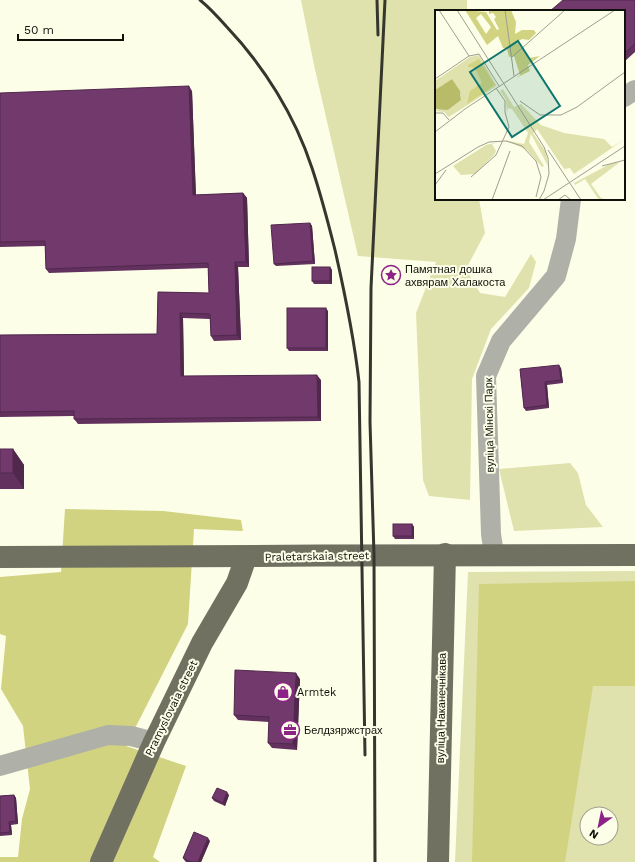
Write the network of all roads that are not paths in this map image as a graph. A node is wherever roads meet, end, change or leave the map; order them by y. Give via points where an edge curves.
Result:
1 (635, 90) edge
2 (625, 96) edge
3 (571, 200) edge
4 (444, 554) junction
5 (494, 554) junction
6 (635, 555) edge
7 (0, 557) edge
8 (246, 557) junction
9 (154, 742) junction
10 (0, 766) edge
11 (101, 862) edge
12 (438, 862) edge

1 - 2 street
3 - 5 street, вуліца Мінскі Парк via 566,239 556,276 501,341 486,376 491,534
4 - 5 main road, Praletarskaia street
4 - 8 main road, Praletarskaia street
4 - 12 main road, вуліца Наканечнікава
5 - 6 main road, Praletarskaia street
7 - 8 main road, Praletarskaia street
8 - 9 main road, Pramyslovaia street via 237,583 202,643
9 - 10 street via 132,736 108,736
9 - 11 main road, Pramyslovaia street

